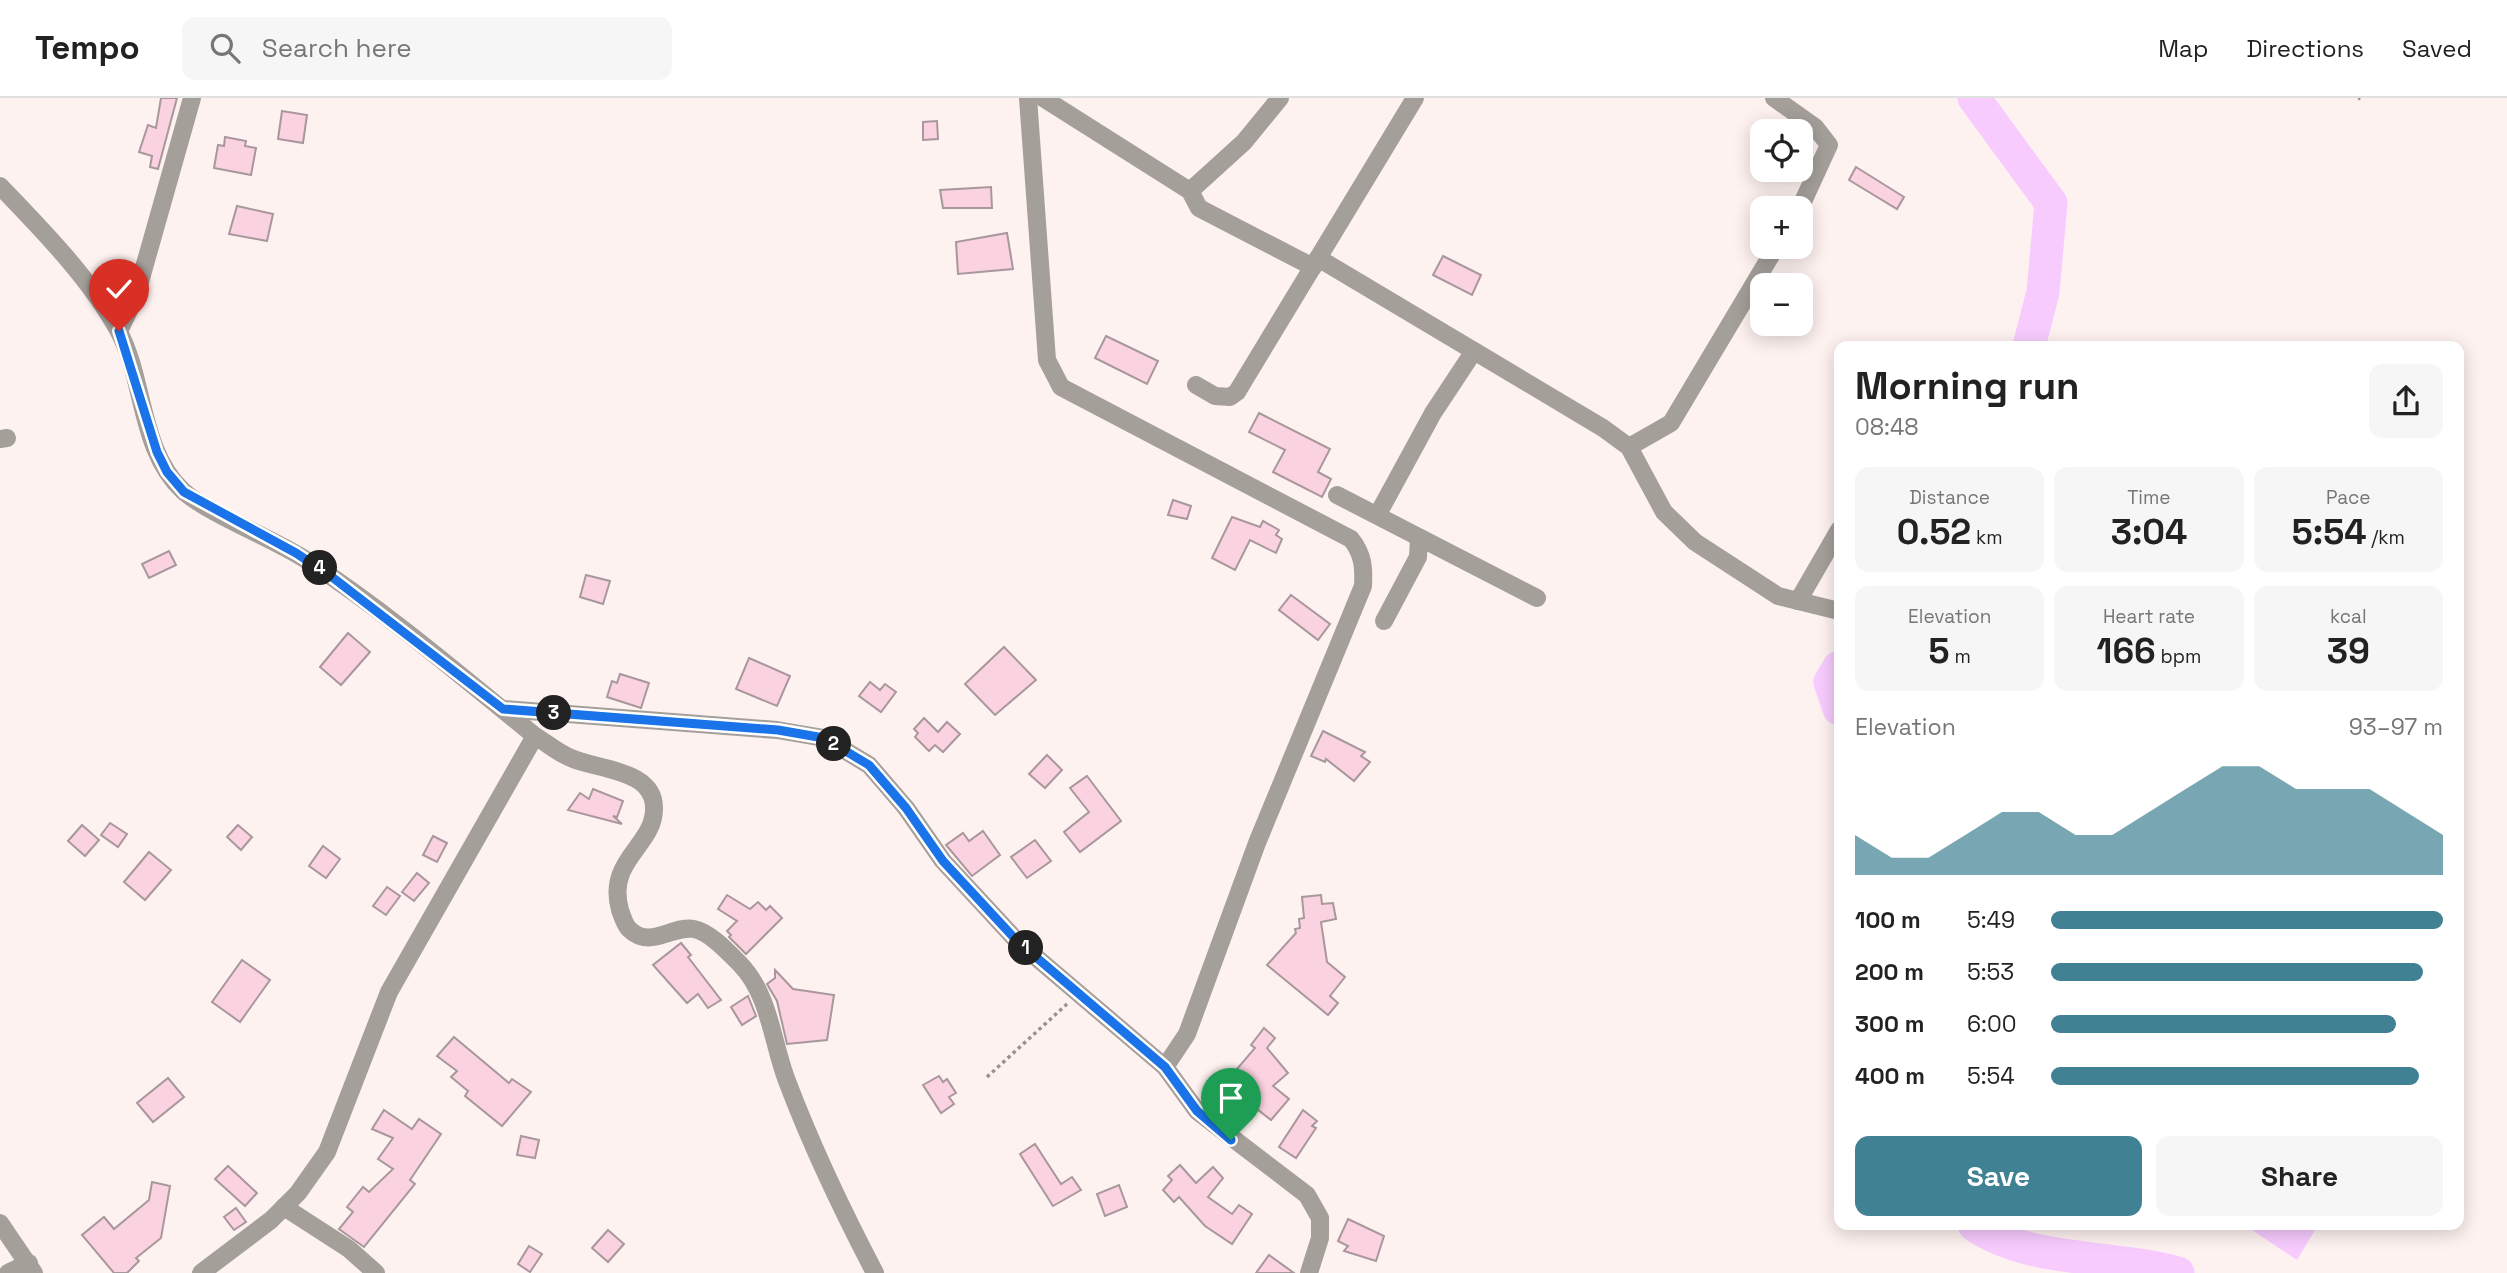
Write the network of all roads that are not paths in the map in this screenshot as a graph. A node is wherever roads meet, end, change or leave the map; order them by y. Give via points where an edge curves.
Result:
1 (192, 98) edge
2 (1028, 98) edge
3 (1043, 98) edge
4 (1280, 98) edge
5 (1415, 98) edge
6 (1774, 98) edge
7 (0, 186) edge
8 (1190, 191) junction
9 (1806, 196) edge
10 (1769, 259) edge
11 (1316, 262) junction
12 (119, 331) junction
13 (1474, 351) junction
14 (1196, 385) dead end
15 (1629, 447) junction
16 (1337, 495) dead end
17 (1378, 514) junction
18 (1419, 538) junction
19 (1834, 539) edge
20 (1537, 598) dead end
21 (1798, 601) junction
22 (1834, 610) edge
23 (1384, 621) dead end
24 (503, 709) junction
25 (535, 736) junction
26 (1165, 1067) junction
27 (284, 1207) junction
28 (0, 1223) edge
29 (32, 1268) edge
30 (8, 1273) edge
31 (201, 1273) edge
32 (376, 1273) edge
33 (875, 1273) edge
34 (1309, 1273) edge

1 - 12 street via 136,296
2 - 26 street via 1047,360 1061,387 1339,532 1359,549 1364,571 1363,586 1248,867 1187,1034
3 - 8 street
4 - 8 street via 1244,142
5 - 11 street
6 - 9 street via 1815,127 1829,145
7 - 12 street via 91,290
8 - 11 street via 1199,208
10 - 15 street via 1671,423
11 - 13 street
11 - 14 street via 1237,392 1230,397 1215,396
12 - 24 street via 157,452 184,492 332,577
13 - 15 street
13 - 17 street via 1433,413
15 - 21 street via 1664,512 1679,528 1779,596
16 - 17 street
17 - 18 street
18 - 20 street
18 - 23 street via 1418,557
19 - 21 street
21 - 22 street
24 - 25 street
24 - 26 street via 703,722 824,738 869,765 943,861 1017,941
25 - 27 street via 389,992 327,1153
25 - 33 street via 568,757 612,769 649,790 655,808 652,822 622,867 617,899 621,915 629,929 649,939 693,929 703,933 758,986 786,1079 838,1202
26 - 34 street via 1197,1111 1307,1195 1320,1218 1320,1238
27 - 31 street
27 - 32 street via 349,1249
28 - 29 street
29 - 30 street

